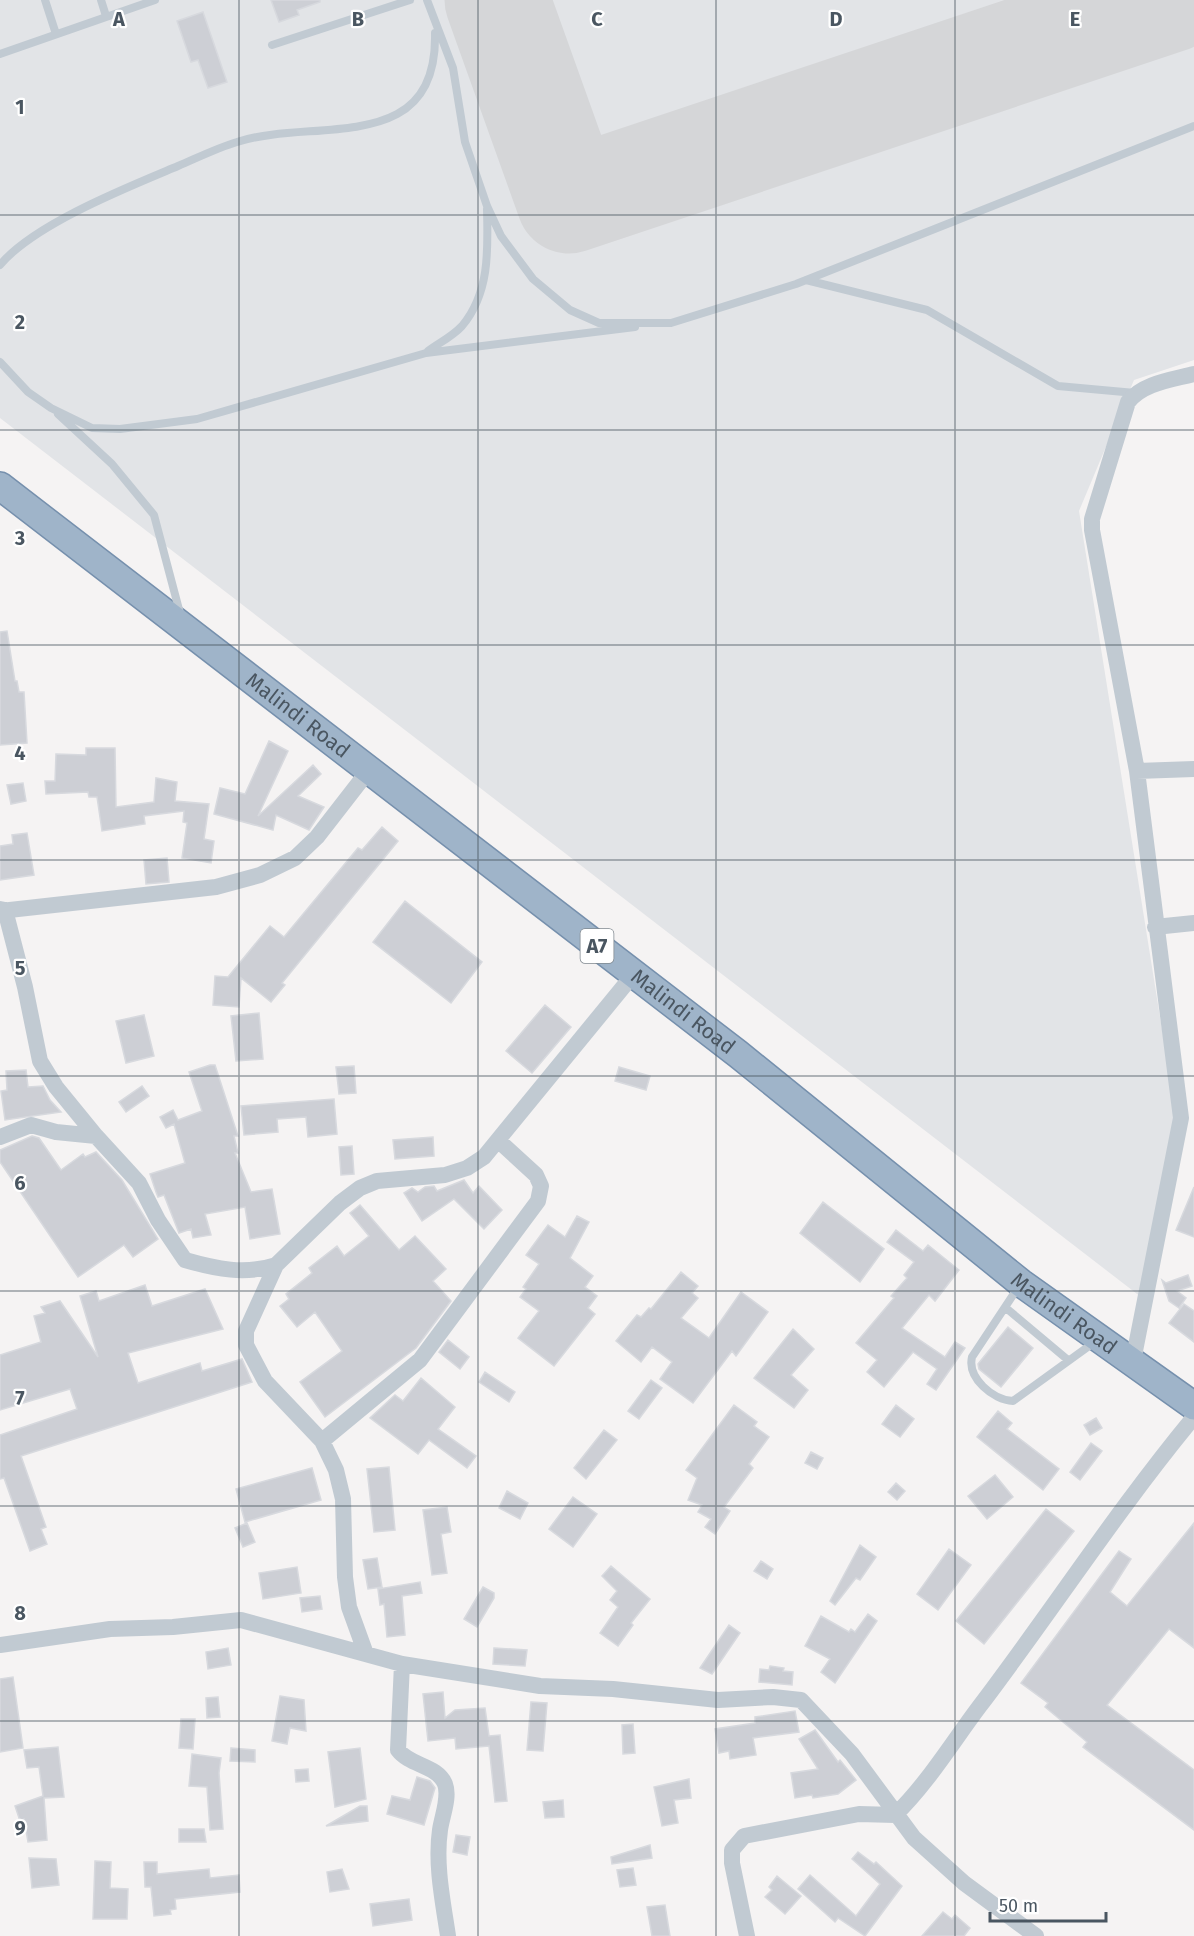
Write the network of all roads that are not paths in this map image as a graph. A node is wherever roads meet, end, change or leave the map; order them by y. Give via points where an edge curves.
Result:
1 (45, 0) edge
2 (101, 0) edge
3 (155, 0) edge
4 (410, 0) edge
5 (427, 0) edge
6 (106, 16) junction
7 (435, 27) junction
8 (56, 34) junction
9 (0, 42) edge
10 (272, 45) dead end
11 (1, 53) edge
12 (1194, 126) edge
13 (487, 206) junction
14 (0, 265) edge
15 (806, 279) junction
16 (671, 323) junction
17 (426, 353) junction
18 (0, 362) edge
19 (1194, 374) edge
20 (1136, 393) junction
21 (51, 408) junction
22 (0, 486) edge
23 (185, 630) junction
24 (1194, 769) edge
25 (369, 770) junction
26 (1137, 771) junction
27 (2, 910) edge
28 (1194, 922) edge
29 (1155, 927) junction
30 (633, 975) junction
31 (96, 1136) junction
32 (0, 1137) edge
33 (499, 1140) junction
34 (276, 1265) junction
35 (1021, 1283) junction
36 (1006, 1308) junction
37 (1098, 1339) junction
38 (1068, 1360) junction
39 (1133, 1361) junction
40 (1192, 1404) edge
41 (322, 1441) junction
42 (0, 1645) edge
43 (366, 1654) junction
44 (402, 1664) junction
45 (895, 1815) junction
46 (448, 1936) edge
47 (747, 1936) edge
48 (1036, 1936) edge

1 - 8 lane
2 - 6 lane
3 - 6 lane
4 - 10 lane
5 - 7 lane
6 - 8 lane
7 - 13 lane via 453,68 465,142
7 - 14 lane via 436,57 428,81 418,98 391,117 347,130 238,141 123,189 26,240
8 - 11 lane
9 - 11 lane
12 - 15 lane
13 - 16 lane via 501,236 532,279 570,310 599,322
13 - 17 lane via 488,260 479,294 462,326
15 - 16 lane
15 - 20 lane via 927,310 1058,386
16 - 17 lane
17 - 21 lane via 197,419 120,429 92,428
18 - 21 lane via 28,392
19 - 20 street
20 - 26 street via 1128,402 1094,507 1092,530
21 - 23 lane via 112,464 154,515
22 - 23 highway, Malindi Road / A7
23 - 25 highway, Malindi Road / A7
24 - 26 street
25 - 27 street via 317,837 295,858 260,875 216,888
25 - 30 highway, Malindi Road / A7
26 - 29 street
27 - 31 street via 26,987 40,1061
28 - 29 street
29 - 39 street via 1181,1118
30 - 33 street
30 - 35 highway, Malindi Road / A7 via 800,1103
31 - 32 street via 31,1125
31 - 34 street via 139,1183 185,1260 234,1271
33 - 34 street via 467,1168 446,1175 377,1181 360,1188
33 - 41 street via 536,1175 541,1186 538,1201 420,1360
34 - 41 street via 250,1322 246,1346 265,1381
35 - 36 lane
35 - 37 highway, Malindi Road / A7
36 - 38 lane
36 - 38 lane via 972,1357 973,1376 986,1388 1004,1401 1013,1401
37 - 38 lane
37 - 39 highway, Malindi Road / A7
39 - 40 highway, Malindi Road / A7
40 - 45 street via 1032,1637
41 - 43 street via 336,1470 343,1499 349,1607
42 - 43 street via 110,1629 241,1620
43 - 44 street
44 - 45 street via 540,1686 718,1700 801,1700 852,1754
44 - 46 street via 398,1750 405,1759 437,1773 445,1785 440,1886
45 - 47 street via 859,1814 744,1836 732,1850 732,1863
45 - 48 street via 914,1838 964,1883

